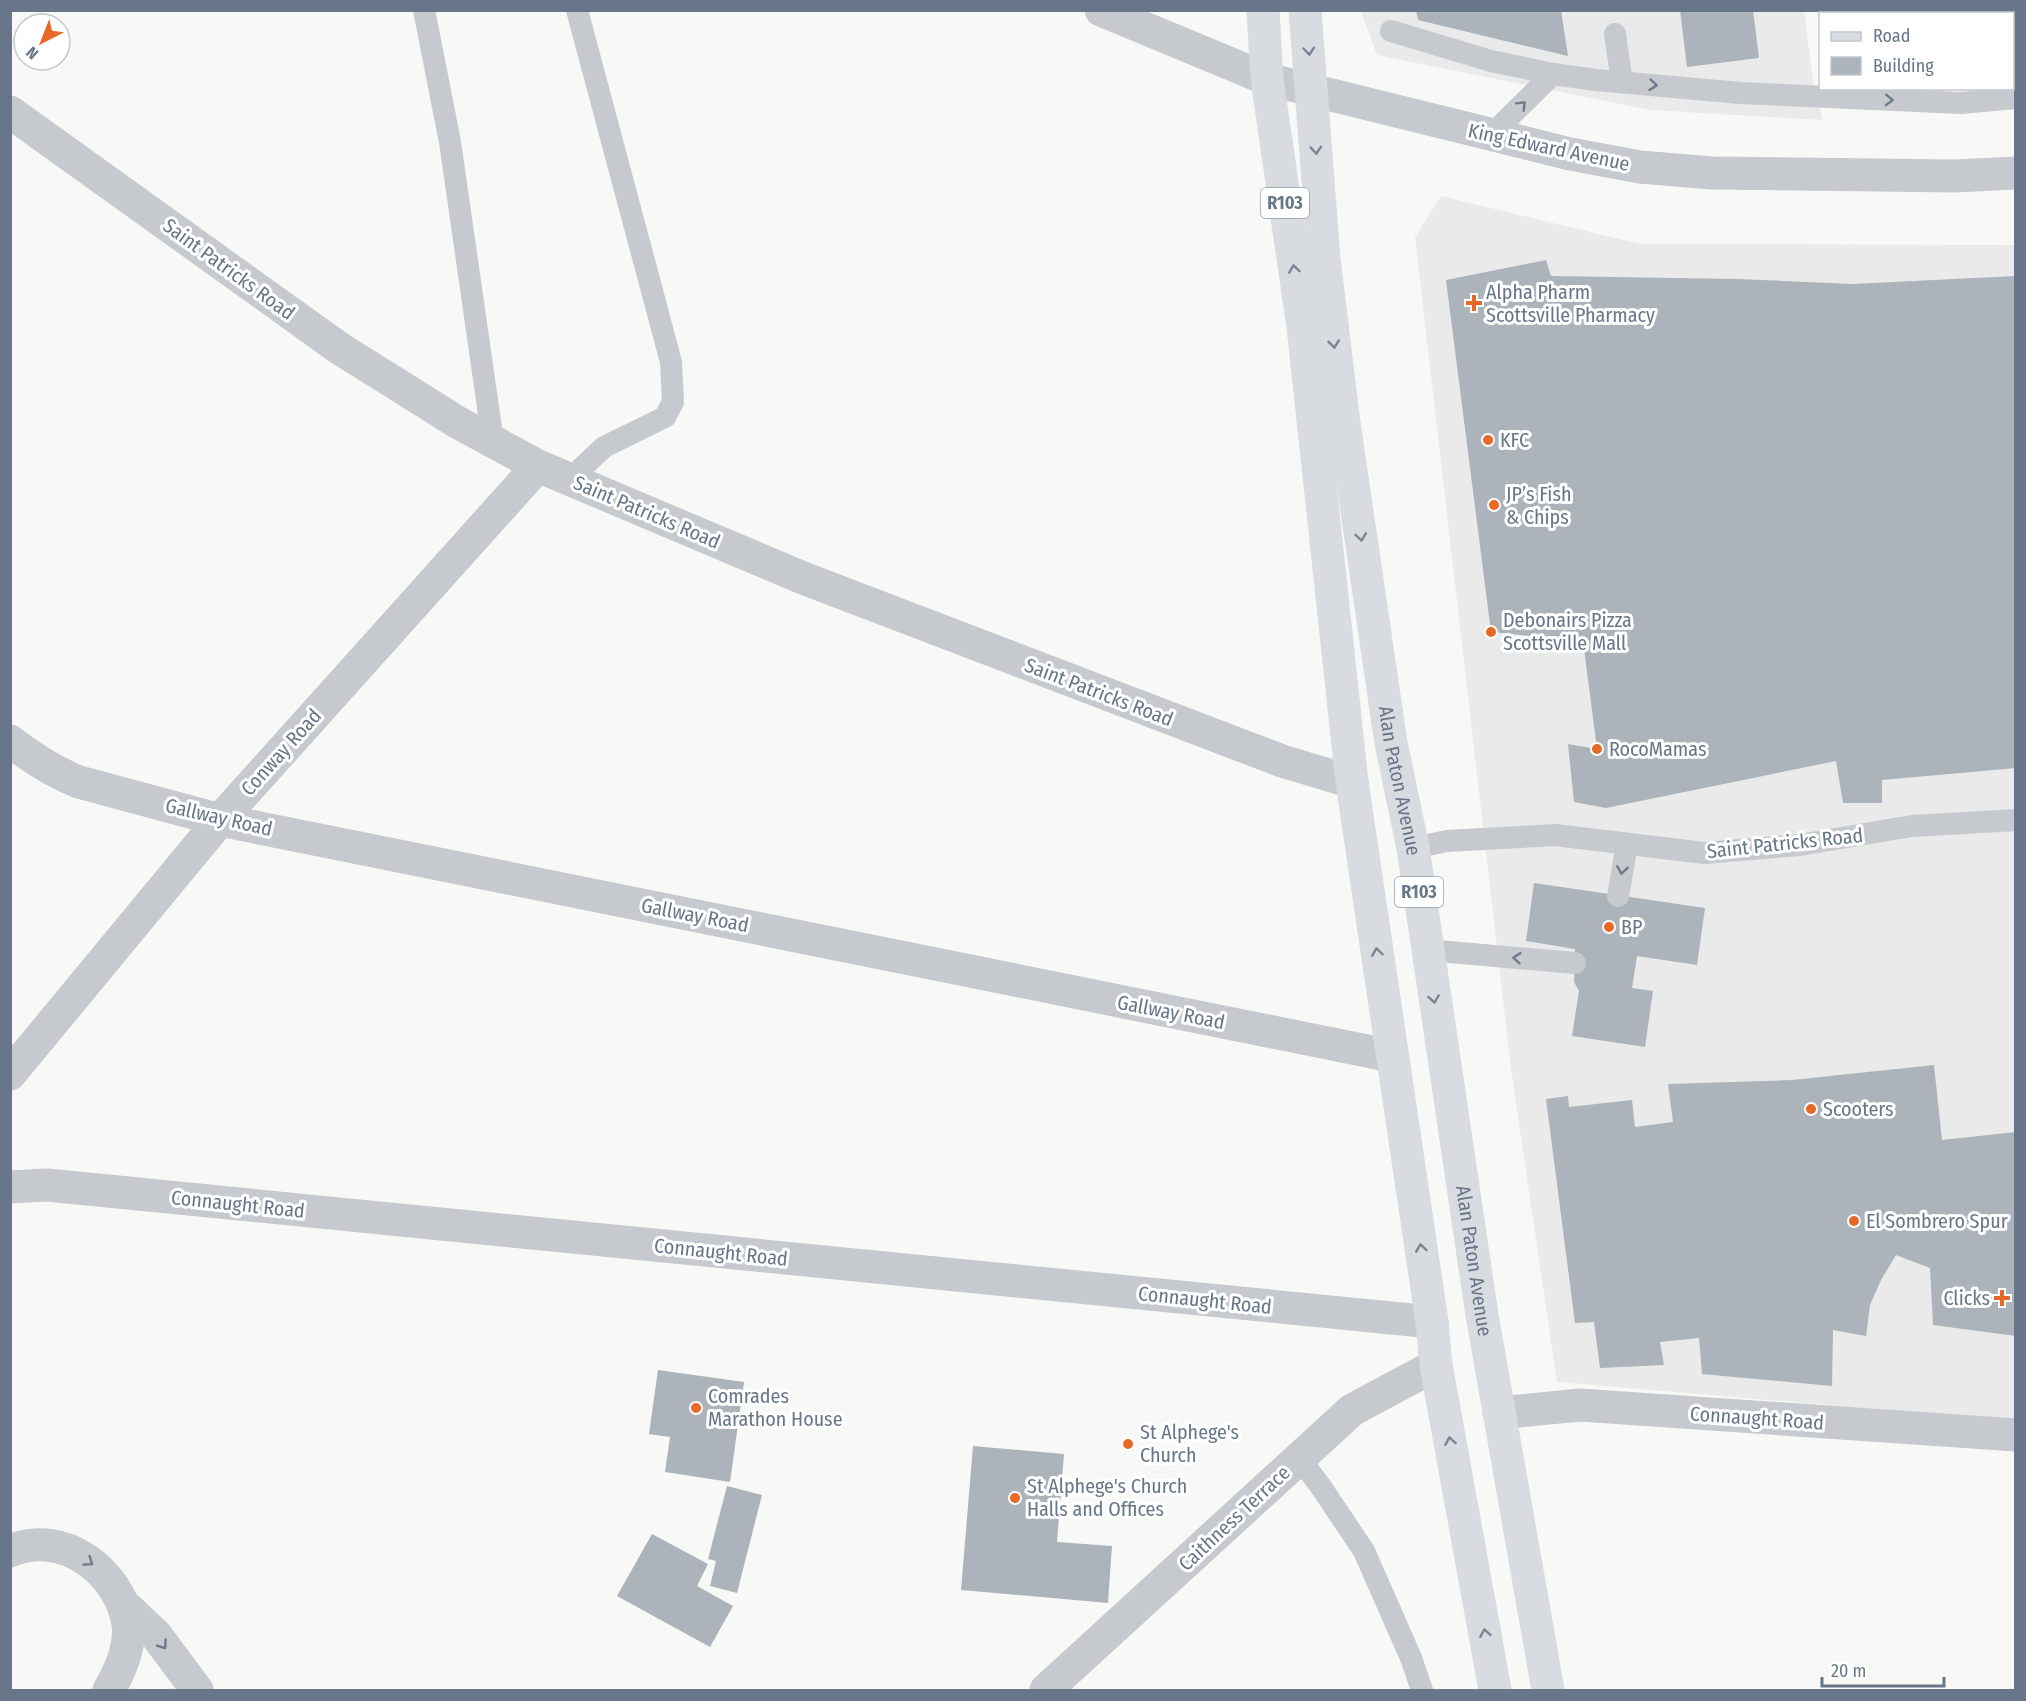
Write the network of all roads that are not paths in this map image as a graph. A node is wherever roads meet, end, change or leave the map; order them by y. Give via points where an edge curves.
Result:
1 (424, 10) edge
2 (578, 10) edge
3 (1101, 10) edge
4 (1263, 10) edge
5 (1305, 10) edge
6 (1391, 31) dead end
7 (1615, 34) dead end
8 (1553, 74) junction
9 (1267, 79) junction
10 (1622, 82) junction
11 (1312, 91) junction
12 (2016, 98) edge
13 (10, 112) edge
14 (1491, 135) junction
15 (2016, 173) edge
16 (494, 442) junction
17 (538, 466) junction
18 (570, 480) junction
19 (10, 741) edge
20 (1352, 782) junction
21 (220, 819) junction
22 (2016, 820) edge
23 (1627, 844) junction
24 (1413, 848) junction
25 (1618, 896) dead end
26 (1427, 950) junction
27 (1575, 963) dead end
28 (1392, 1056) junction
29 (10, 1074) edge
30 (10, 1187) edge
31 (1432, 1322) junction
32 (1436, 1365) junction
33 (1500, 1413) junction
34 (2016, 1435) edge
35 (1299, 1458) junction
36 (10, 1522) edge
37 (24, 1548) edge
38 (123, 1604) junction
39 (110, 1690) edge
40 (197, 1690) edge
41 (1046, 1690) edge
42 (1422, 1690) edge
43 (1495, 1690) edge
44 (1548, 1690) edge

1 - 16 lane via 450,142
2 - 18 lane via 671,362 674,393 665,417 604,447
3 - 9 street, King Edward Avenue
4 - 9 main road, R103
5 -> 11 main road, Alan Paton Avenue / R103
6 - 8 lane via 1491,61
7 - 10 lane
8 - 10 lane
14 -> 8 lane
9 - 11 street, King Edward Avenue
20 -> 9 main road, R103 via 1303,327
10 -> 12 lane via 1740,93 1961,103
11 - 14 street, King Edward Avenue
11 -> 24 main road, Alan Paton Avenue / R103 via 1324,259 1344,423 1391,742
13 - 16 street, Saint Patricks Road via 339,348
14 - 15 street, King Edward Avenue via 1640,167 1712,173 1955,177
16 - 17 street, Saint Patricks Road
17 - 18 street, Saint Patricks Road
17 - 21 street, Conway Road
18 - 20 street, Saint Patricks Road via 825,587 1282,761
19 - 21 street, Gallway Road via 57,774
28 -> 20 main road, R103
21 - 28 street, Gallway Road
21 - 29 street, Conway Road
22 - 23 lane, Saint Patricks Road via 1912,826 1800,845 1704,854
23 - 24 lane, Saint Patricks Road via 1555,835 1447,841
23 -> 25 lane
24 - 26 main road, Alan Paton Avenue / R103
27 -> 26 lane
26 -> 33 main road, Alan Paton Avenue / R103
31 -> 28 main road, R103
30 - 31 street, Connaught Road via 47,1185
31 - 32 main road, R103
32 - 35 street, Caithness Terrace via 1352,1410
43 -> 32 main road, R103
33 - 34 street, Connaught Road via 1580,1406
33 - 44 main road, Alan Paton Avenue / R103
35 - 41 street, Caithness Terrace
35 - 42 lane via 1364,1551
36 - 37 street
37 -> 38 street via 60,1548 80,1555 113,1584
38 - 39 street via 128,1626 126,1649
38 -> 40 street via 156,1635

